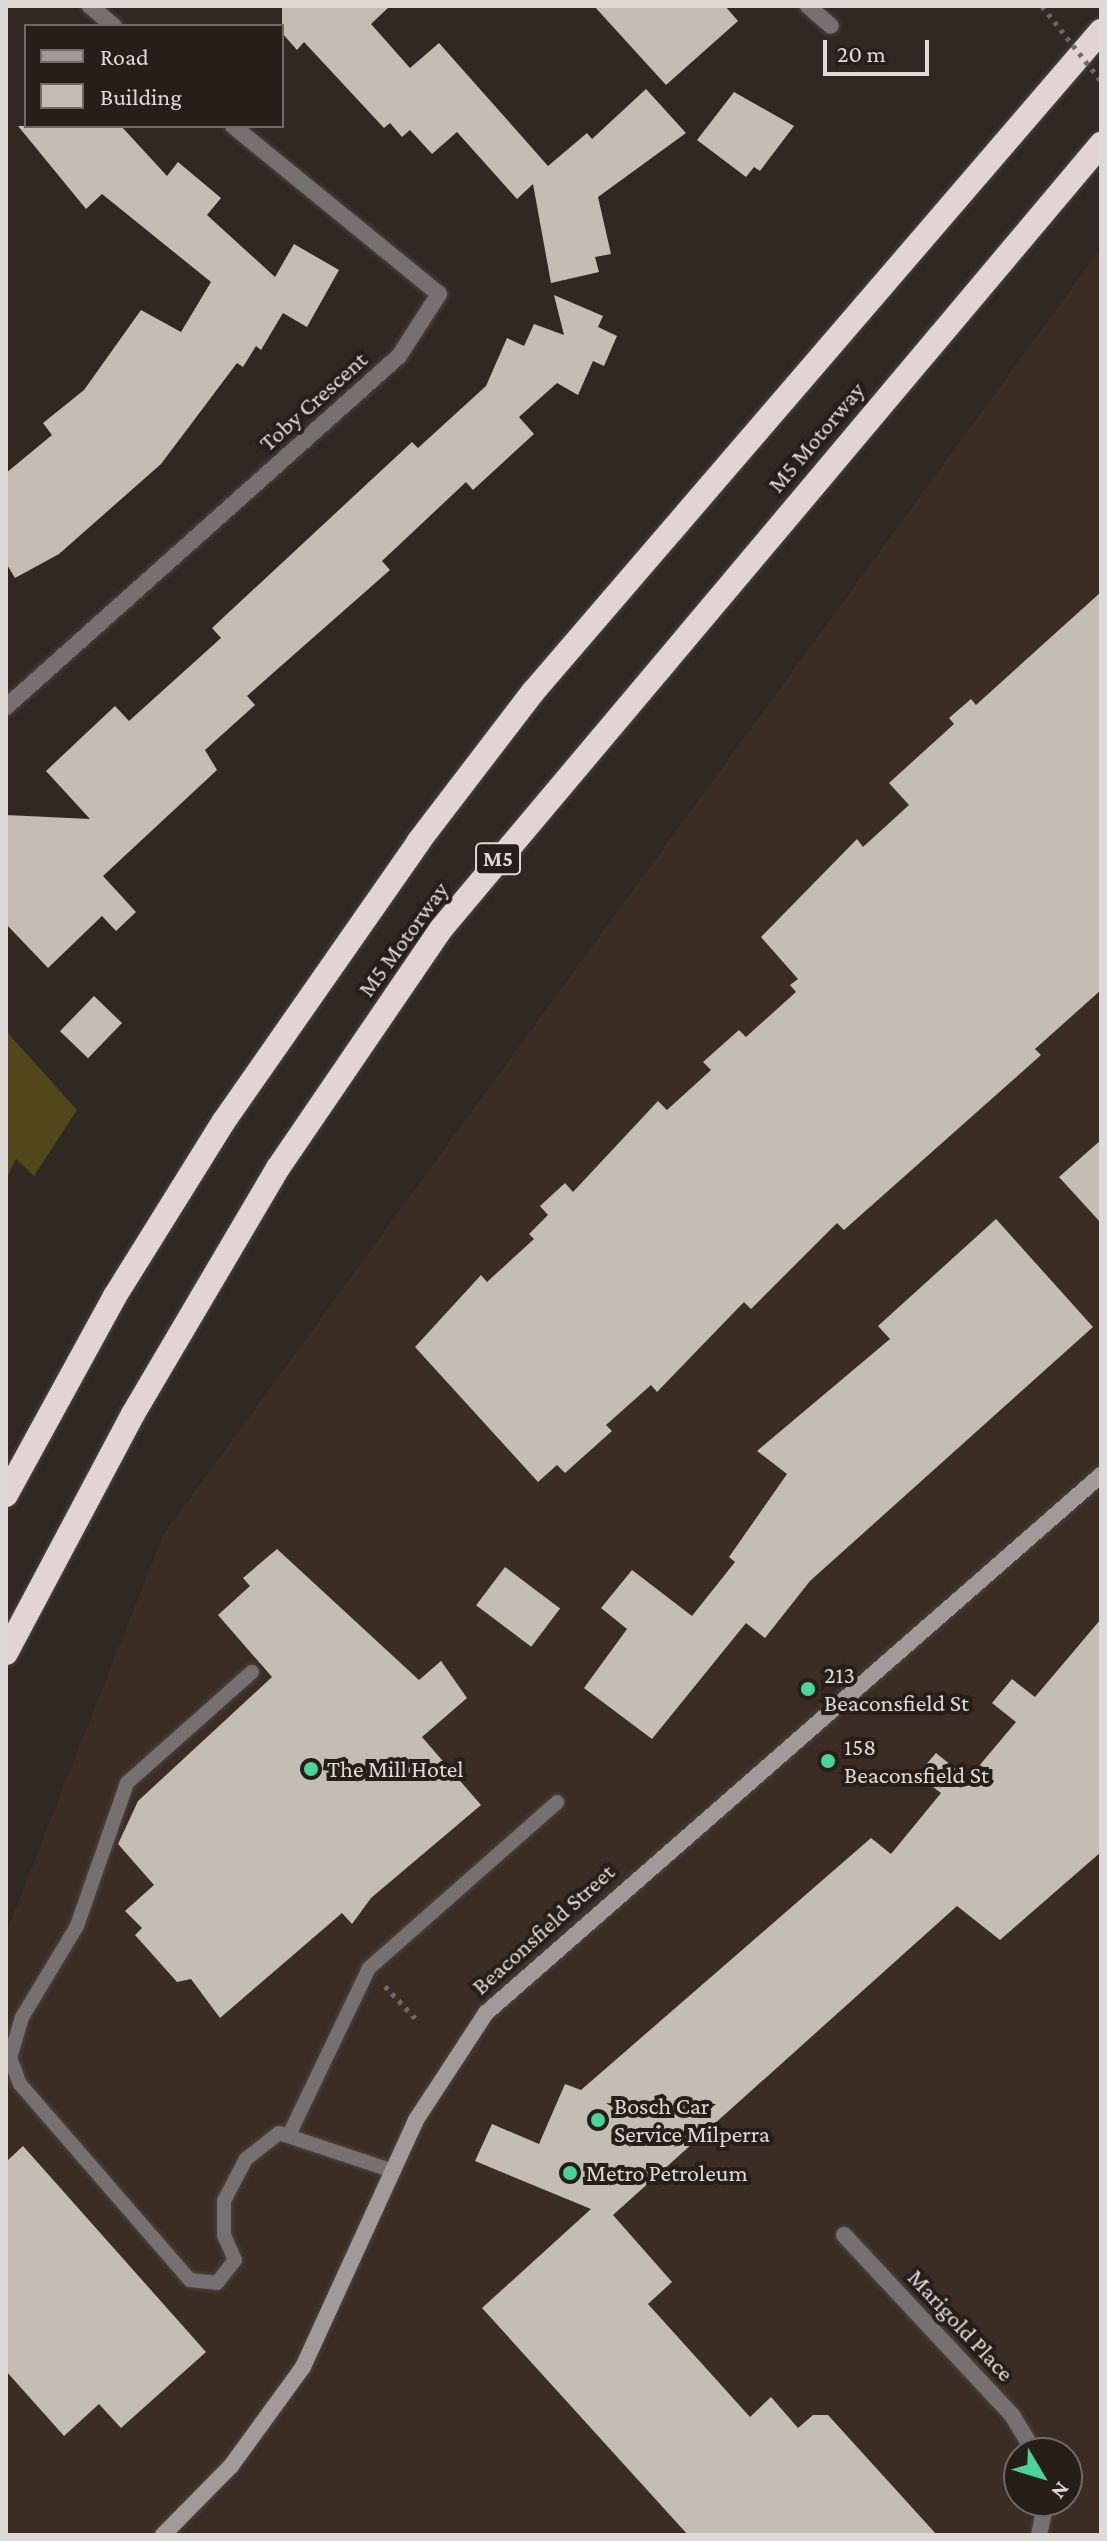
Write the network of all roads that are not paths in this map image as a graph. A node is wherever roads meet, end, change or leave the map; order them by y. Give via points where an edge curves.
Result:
1 (90, 6) edge
2 (808, 6) edge
3 (112, 24) edge
4 (831, 26) dead end
5 (1101, 31) edge
6 (235, 128) edge
7 (1101, 144) edge
8 (6, 707) edge
9 (1101, 1475) edge
10 (6, 1495) edge
11 (6, 1653) edge
12 (252, 1672) dead end
13 (557, 1802) dead end
14 (289, 2135) junction
15 (393, 2171) junction
16 (844, 2235) dead end
17 (1025, 2437) edge
18 (163, 2535) edge

1 - 3 street
2 - 4 street
5 - 10 highway, M5 Motorway via 533,692 419,841 224,1121 115,1296
6 - 8 street, Toby Crescent via 439,294 399,356
7 - 11 highway, M5 Motorway / M5 via 441,929 270,1182 133,1414
9 - 15 main road, Beaconsfield Street via 530,1968 446,2065
12 - 14 lane via 127,1783 77,1926 22,2017 10,2058 20,2084 190,2280 217,2283 235,2260 224,2235 224,2201 246,2159 279,2133
13 - 14 lane via 369,1968
14 - 15 lane
15 - 18 main road, Beaconsfield Street via 303,2367 231,2466
16 - 17 street, Marigold Place via 1012,2415

